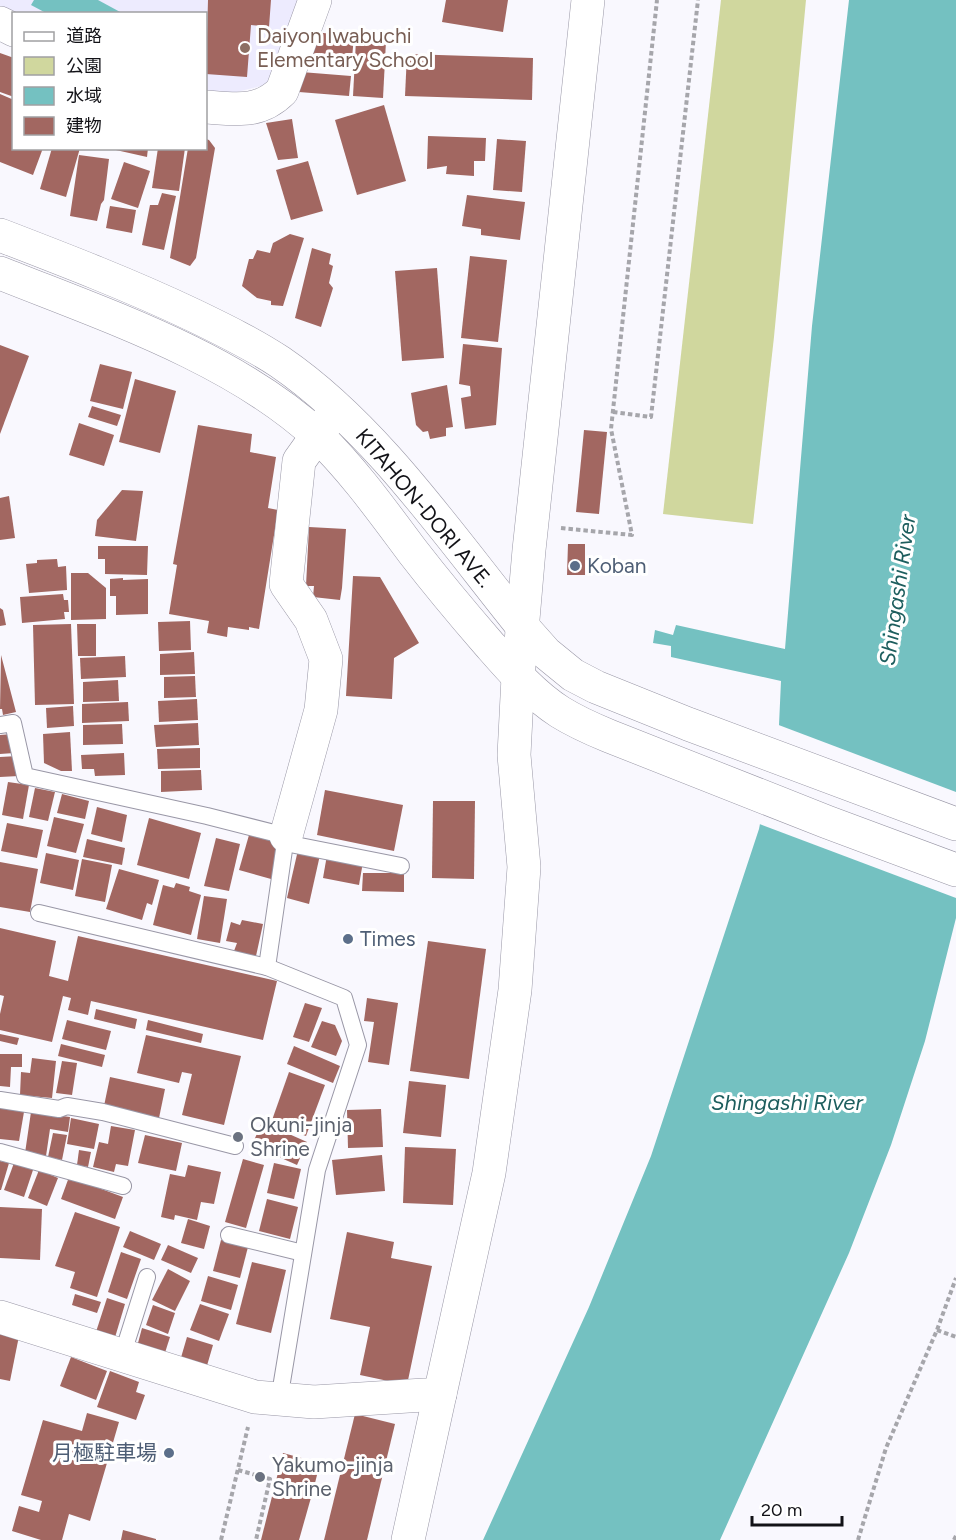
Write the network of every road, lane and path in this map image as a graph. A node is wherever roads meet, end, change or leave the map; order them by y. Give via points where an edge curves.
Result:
1 (315, 0) edge
2 (588, 0) edge
3 (657, 0) edge
4 (698, 0) edge
5 (207, 107) edge
6 (0, 235) edge
7 (0, 273) edge
8 (337, 408) junction
9 (613, 412) junction
10 (317, 436) junction
11 (561, 528) dead end
12 (522, 626) junction
13 (518, 677) junction
14 (0, 724) edge
15 (956, 824) edge
16 (286, 840) junction
17 (401, 866) dead end
18 (956, 870) edge
19 (39, 913) dead end
20 (267, 967) junction
21 (0, 1100) edge
22 (235, 1146) dead end
23 (0, 1152) edge
24 (123, 1186) dead end
25 (229, 1235) dead end
26 (303, 1253) junction
27 (147, 1277) dead end
28 (956, 1278) edge
29 (0, 1317) edge
30 (937, 1330) junction
31 (956, 1337) edge
32 (122, 1356) junction
33 (440, 1394) junction
34 (267, 1399) junction
35 (238, 1470) junction
36 (956, 1536) edge
37 (221, 1540) edge
38 (256, 1540) edge
39 (408, 1540) edge
40 (858, 1540) edge
41 (954, 1540) edge

1 - 5 main road via 282,91 274,99 250,110
2 - 12 main road
3 - 9 path
4 - 9 path via 651,417
6 - 8 main road, KITAHON-DORI AVE. via 106,276 227,332 280,362
7 - 10 main road, KITAHON-DORI AVE. via 159,338 213,365 265,394
8 - 10 main road
8 - 12 main road, KITAHON-DORI AVE. via 381,452
9 - 11 path via 610,429 632,535
10 - 13 main road, KITAHON-DORI AVE. via 359,480 459,610
10 - 16 main road via 299,461 286,584 311,620 326,659 321,710
12 - 13 main road
12 - 15 main road, KITAHON-DORI AVE. via 573,675 624,699
13 - 18 main road, KITAHON-DORI AVE. via 560,712 609,736
13 - 33 main road via 514,755 524,867 515,990 489,1173
14 - 16 lane via 13,723 25,776 207,816
16 - 17 lane
16 - 20 lane
19 - 20 lane
20 - 26 lane via 344,998 358,1045 317,1170
21 - 22 lane via 103,1112
23 - 24 lane
25 - 26 lane
26 - 34 lane
27 - 32 lane
28 - 30 path
29 - 32 main road
30 - 31 path
30 - 40 path via 886,1448
32 - 34 main road
33 - 34 main road via 314,1402
33 - 39 main road
34 - 35 path
35 - 37 path
35 - 38 path via 270,1479
36 - 41 path

